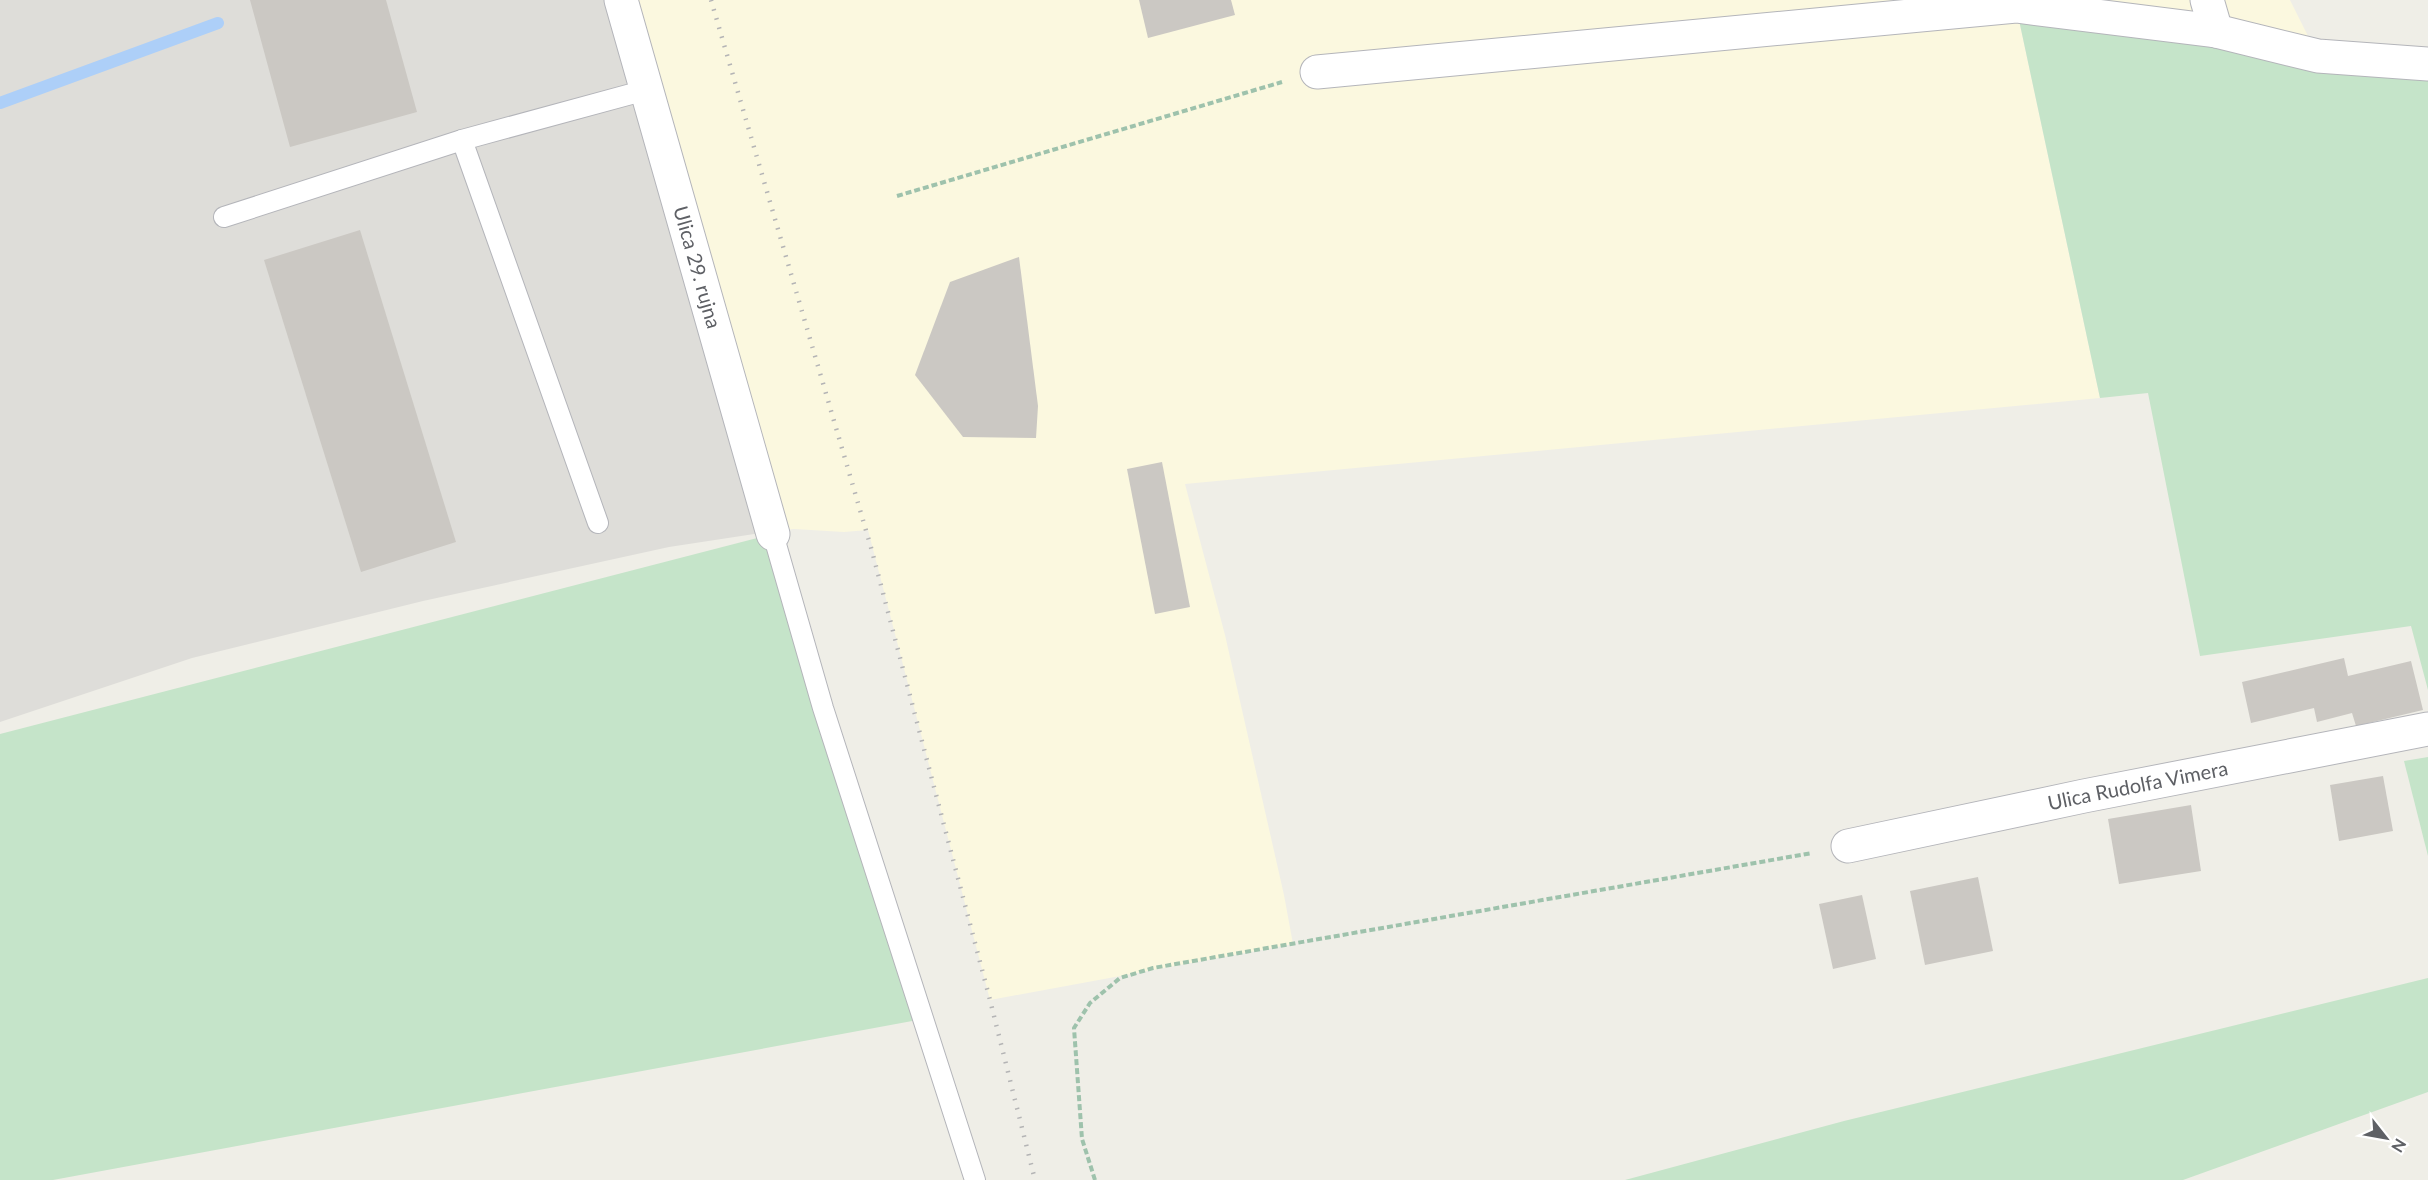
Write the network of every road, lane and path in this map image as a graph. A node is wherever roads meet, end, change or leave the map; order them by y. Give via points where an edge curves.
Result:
1 (621, 0) edge
2 (1948, 0) edge
3 (2207, 0) edge
4 (1982, 4) edge
5 (2216, 31) junction
6 (2428, 64) edge
7 (1317, 72) joint
8 (646, 90) junction
9 (462, 140) junction
10 (897, 196) dead end
11 (224, 217) dead end
12 (598, 523) dead end
13 (773, 534) joint
14 (2428, 729) edge
15 (1848, 846) joint
16 (975, 1180) edge
17 (1095, 1180) edge

1 - 8 street, Ulica 29. rujna
2 - 4 lane
3 - 5 street
4 - 5 street
4 - 7 street
5 - 6 street via 2318,57
7 - 10 path
8 - 9 lane
8 - 13 street, Ulica 29. rujna
9 - 11 lane
9 - 12 lane
13 - 16 lane via 823,708
14 - 15 street, Ulica Rudolfa Vimera
15 - 17 path via 1154,968 1120,978 1090,1003 1074,1028 1082,1139

